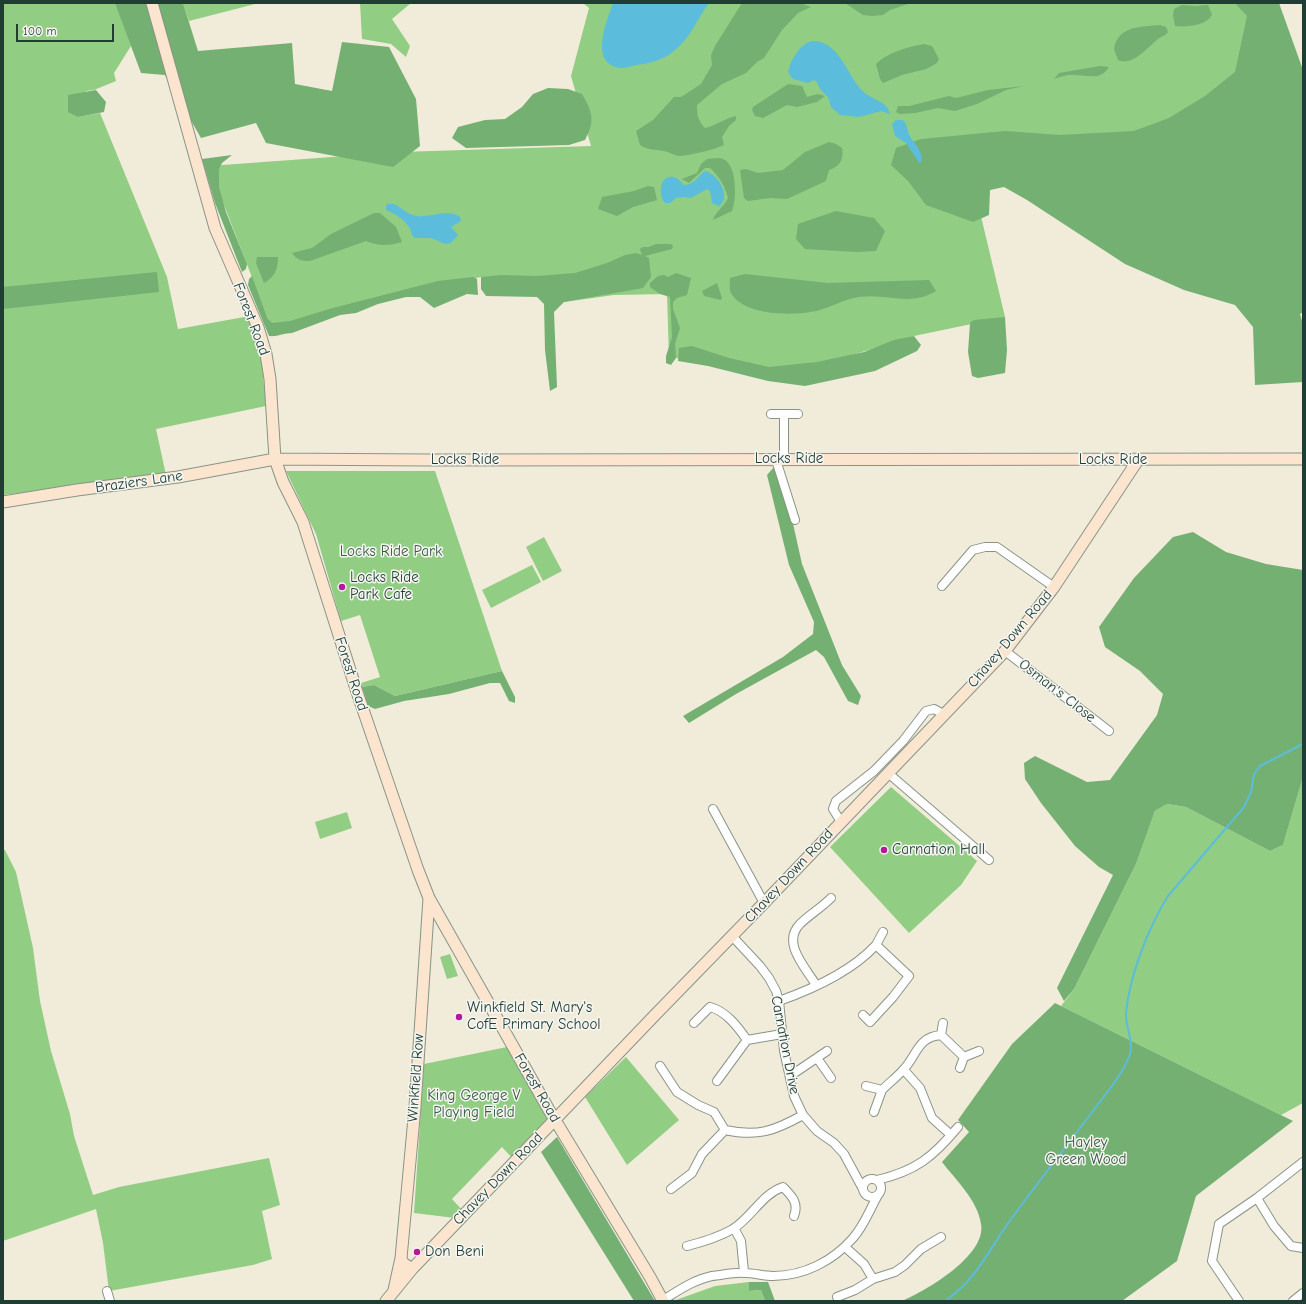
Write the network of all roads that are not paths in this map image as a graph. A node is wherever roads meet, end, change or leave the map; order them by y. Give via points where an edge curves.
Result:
1 (152, 3) edge
2 (772, 414) dead end
3 (784, 414) junction
4 (798, 414) dead end
5 (275, 459) junction
6 (1303, 459) edge
7 (780, 460) junction
8 (1138, 460) junction
9 (3, 502) edge
10 (795, 520) dead end
11 (942, 586) dead end
12 (1054, 587) junction
13 (1004, 651) junction
14 (944, 715) junction
15 (1108, 731) dead end
16 (888, 773) junction
17 (713, 809) dead end
18 (841, 822) junction
19 (989, 860) dead end
20 (429, 898) junction
21 (831, 898) dead end
22 (764, 903) junction
23 (883, 932) dead end
24 (732, 936) junction
25 (876, 945) junction
26 (816, 985) junction
27 (779, 1001) junction
28 (863, 1015) dead end
29 (694, 1023) dead end
30 (943, 1024) dead end
31 (782, 1034) junction
32 (940, 1035) junction
33 (747, 1040) junction
34 (827, 1051) dead end
35 (979, 1051) dead end
36 (964, 1057) junction
37 (817, 1058) junction
38 (660, 1066) dead end
39 (960, 1068) dead end
40 (904, 1070) junction
41 (790, 1076) junction
42 (831, 1078) dead end
43 (717, 1081) dead end
44 (866, 1086) dead end
45 (882, 1090) junction
46 (874, 1112) dead end
47 (803, 1115) junction
48 (555, 1119) junction
49 (958, 1127) dead end
50 (725, 1130) junction
51 (951, 1135) junction
52 (1303, 1162) edge
53 (854, 1171) junction
54 (897, 1175) junction
55 (875, 1180) junction
56 (671, 1189) dead end
57 (880, 1191) junction
58 (864, 1192) junction
59 (1257, 1198) junction
60 (794, 1216) dead end
61 (866, 1216) junction
62 (734, 1228) junction
63 (941, 1237) dead end
64 (687, 1246) dead end
65 (845, 1247) junction
66 (1303, 1248) edge
67 (401, 1258) junction
68 (412, 1269) junction
69 (744, 1272) junction
70 (873, 1279) junction
71 (107, 1291) dead end
72 (1303, 1293) edge
73 (390, 1297) edge
74 (837, 1298) dead end
75 (110, 1301) edge
76 (663, 1301) edge
77 (1239, 1301) edge
78 (1293, 1301) edge

1 - 5 main road, Forest Road via 215,228 258,327 266,354
2 - 3 street
3 - 4 street
3 - 7 street
5 - 7 main road, Locks Ride
5 - 9 main road, Braziers Lane via 178,477
5 - 20 main road, Forest Road via 283,482 303,522 357,692
6 - 8 main road, Locks Ride
7 - 8 main road, Locks Ride
7 - 10 street
8 - 12 main road, Chavey Down Road
11 - 12 street via 973,550 985,546 997,547
12 - 13 main road, Chavey Down Road
13 - 14 main road, Chavey Down Road
13 - 15 street, Osman's Close
14 - 16 main road, Chavey Down Road
14 - 18 street via 934,709 926,711 904,741 874,771 836,801 833,808
16 - 18 main road, Chavey Down Road
16 - 19 street
17 - 22 street
18 - 22 main road, Chavey Down Road
20 - 48 main road, Forest Road
20 - 67 main road, Winkfield Row via 414,1119
21 - 26 street via 820,910 799,924 793,934 792,946
22 - 24 main road, Chavey Down Road
23 - 25 street
24 - 27 street, Carnation Drive via 754,957 769,978
24 - 48 main road, Chavey Down Road
25 - 26 street via 866,956
25 - 28 street via 909,976 870,1022
26 - 27 street
27 - 31 street, Carnation Drive
29 - 33 street via 710,1007 736,1024
30 - 32 street
31 - 33 street
31 - 41 street, Carnation Drive
32 - 36 street
32 - 40 street via 930,1036 922,1042
33 - 43 street
34 - 37 street
35 - 36 street
36 - 39 street
37 - 41 street
37 - 42 street
38 - 50 street via 677,1092 714,1112
40 - 45 street
40 - 51 street via 920,1088 932,1118
41 - 47 street, Carnation Drive via 794,1096
44 - 45 street
45 - 46 street
47 - 50 street via 759,1134
47 - 53 street, Carnation Drive via 817,1131 834,1143
48 - 68 main road, Chavey Down Road
48 - 76 main road, Forest Road
49 - 51 street
50 - 56 street via 702,1154 692,1173
51 - 54 street via 922,1163
52 - 59 street
53 - 55 street via 864,1178
53 - 58 street, Carnation Drive
54 - 55 street
54 - 57 street, Carnation Drive
55 - 57 street
55 - 58 street via 866,1182
57 - 58 street via 872,1197
57 - 61 street, Carnation Drive
58 - 61 street, Carnation Drive
59 - 66 street via 1274,1226 1291,1246
59 - 77 street via 1219,1224 1212,1261
60 - 62 street via 795,1201 783,1187 766,1197
61 - 65 street, Carnation Drive via 855,1237
62 - 64 street
62 - 69 street via 741,1242
63 - 70 street via 921,1249 895,1272
65 - 69 street, Carnation Drive via 829,1259 802,1272 772,1276
65 - 70 street via 864,1264
67 - 68 main road
67 - 73 main road, Winkfield Row
68 - 73 main road, Winkfield Row
69 - 76 street, Carnation Drive via 710,1277 689,1284
70 - 74 street
71 - 75 street
72 - 78 street

